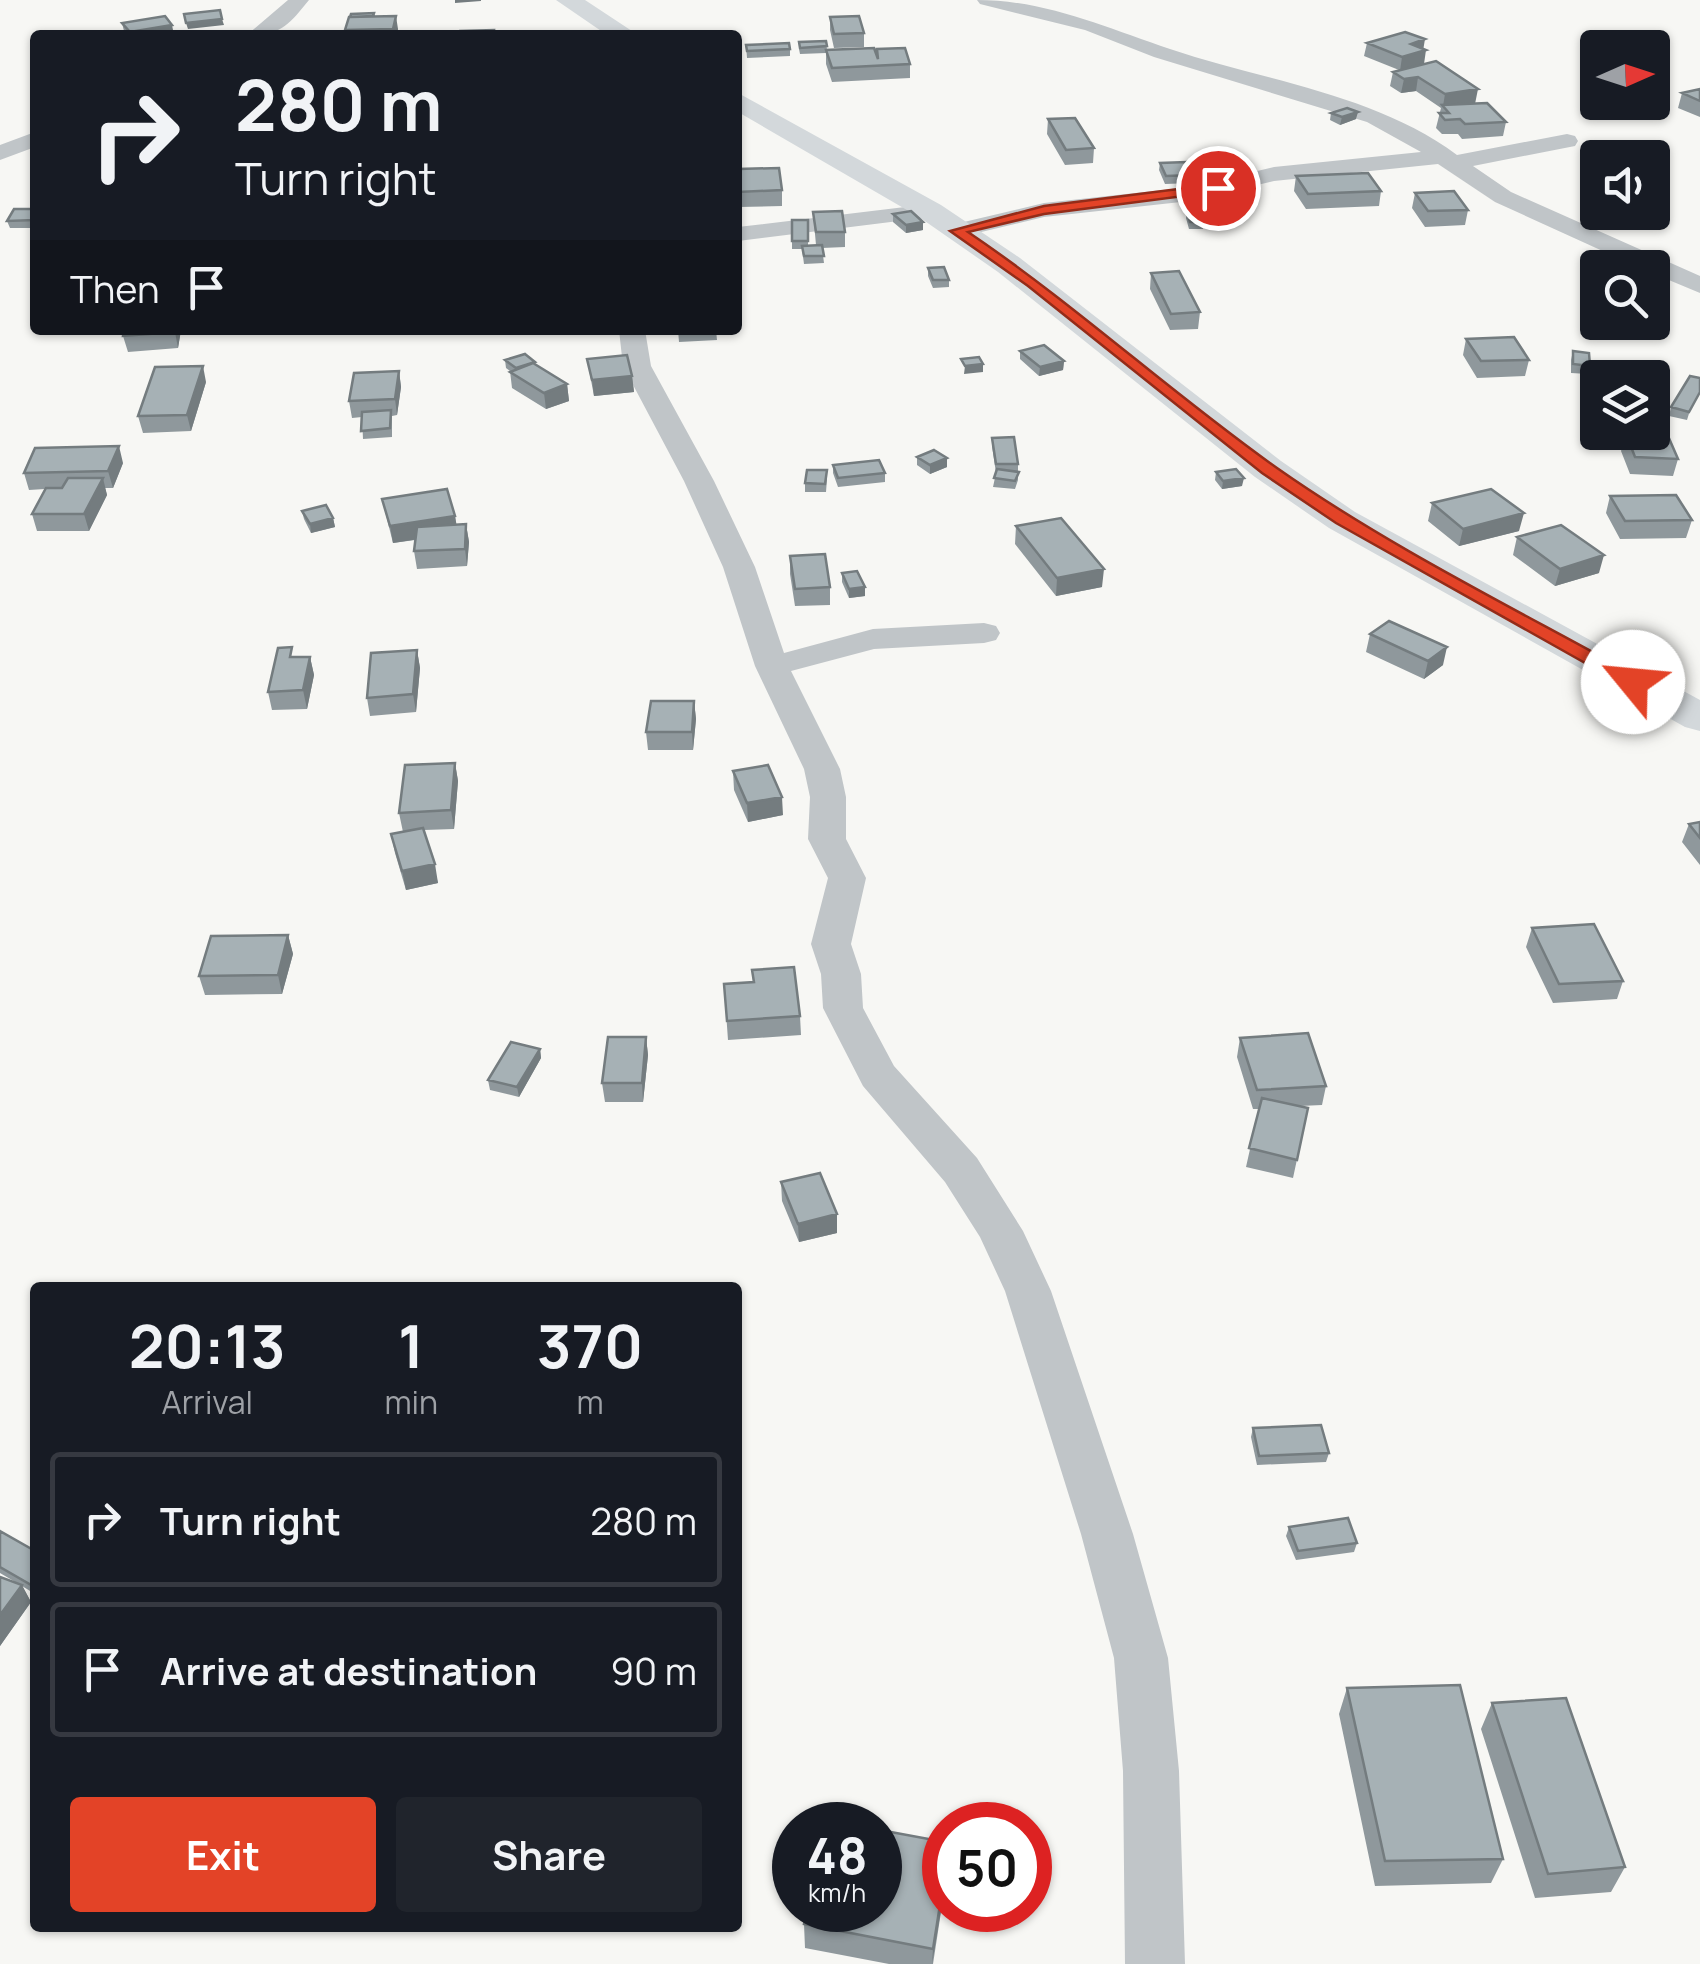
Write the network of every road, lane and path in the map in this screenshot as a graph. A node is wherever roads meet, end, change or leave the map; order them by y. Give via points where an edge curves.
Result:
1 (299, 0) edge
2 (568, 0) edge
3 (987, 0) edge
4 (266, 30) edge
5 (617, 30) edge
6 (742, 103) edge
7 (30, 141) edge
8 (1567, 141) dead end
9 (0, 153) edge
10 (1452, 162) junction
11 (943, 221) junction
12 (742, 234) edge
13 (1700, 285) edge
14 (633, 335) edge
15 (984, 633) dead end
16 (772, 666) junction
17 (1700, 718) edge
18 (1154, 1964) edge

1 - 4 street
2 - 5 main road
3 - 10 street via 1346,106 1395,126
6 - 11 main road
7 - 9 street
8 - 10 street
10 - 11 street via 1274,174 1190,194
10 - 13 street via 1503,197
11 - 12 street
11 - 17 main road via 1342,520
14 - 16 street via 637,366 740,567
15 - 16 street via 872,639
16 - 18 street via 822,769 827,839 847,878 831,944 843,1008 878,1075 961,1170 1000,1231 1028,1292 1107,1534 1142,1658 1152,1771

